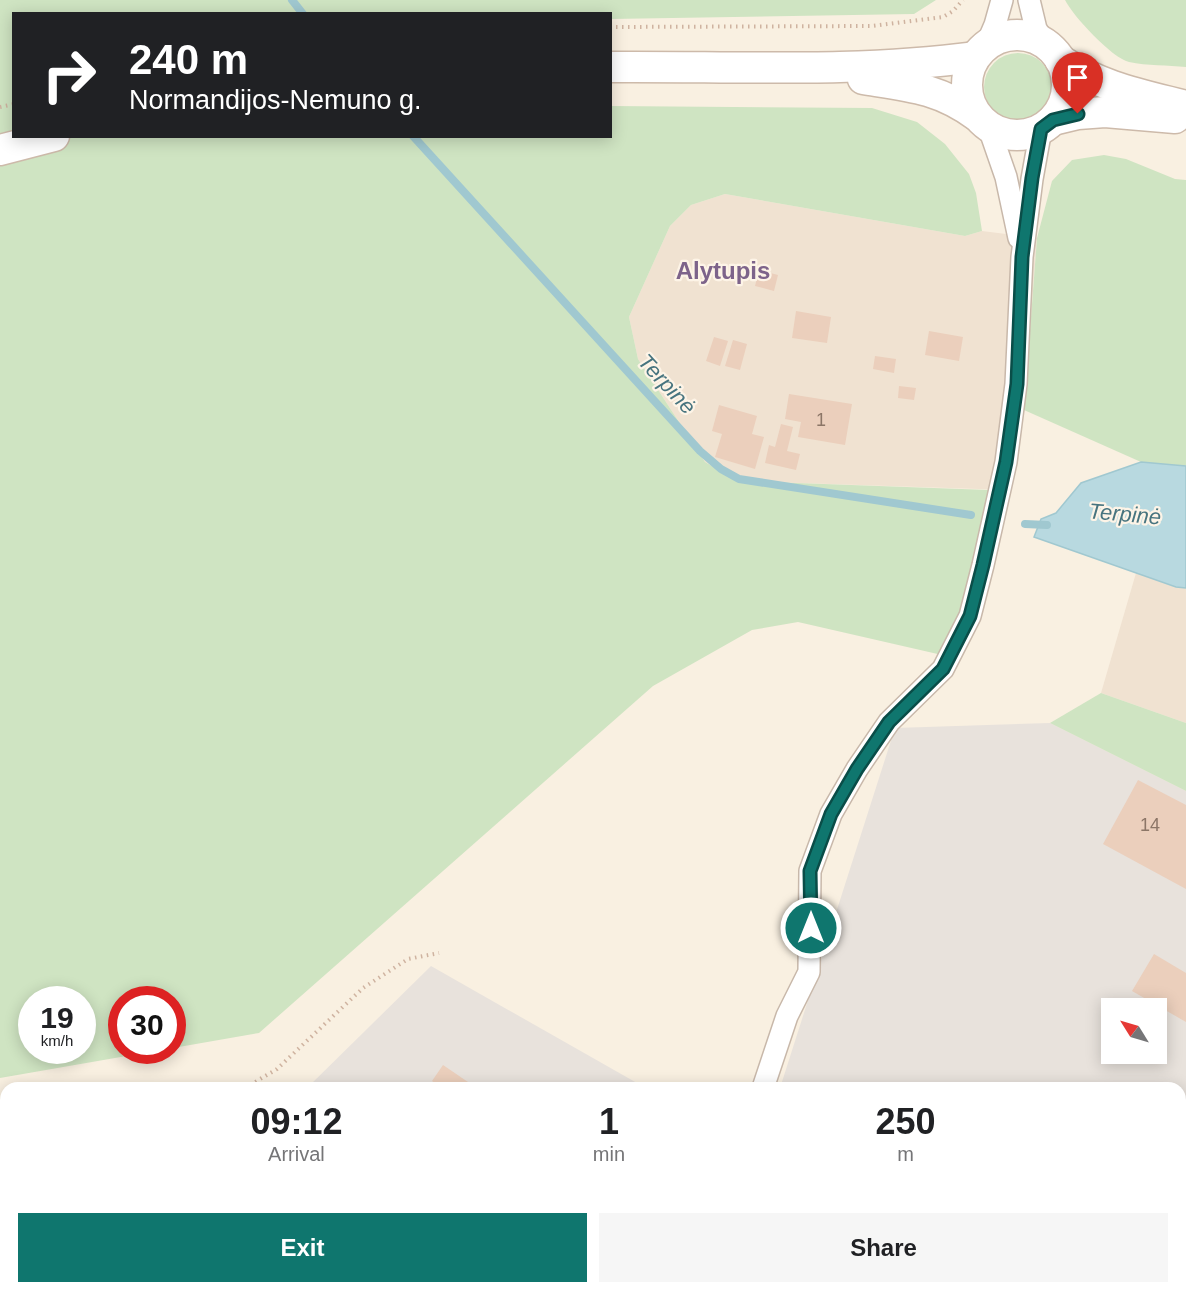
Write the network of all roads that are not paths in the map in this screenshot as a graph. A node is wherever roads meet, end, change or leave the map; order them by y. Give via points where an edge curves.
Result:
1 (1002, 0) edge
2 (1029, 0) edge
3 (981, 51) junction
4 (1053, 52) junction
5 (612, 67) edge
6 (792, 68) junction
7 (1186, 106) edge
8 (1186, 118) edge
9 (983, 122) junction
10 (1047, 125) junction
11 (46, 138) edge
12 (0, 150) edge
13 (1022, 257) junction
14 (765, 1082) edge

1 - 3 street via 995,25
2 - 4 street via 1036,29
3 - 4 main road via 997,39 1022,35
3 - 6 main road via 921,64
3 - 9 main road via 968,71 966,87 969,102
4 - 7 main road via 1082,74 1110,86
4 - 10 main road via 1065,72 1067,85 1061,109
5 - 6 main road
6 - 9 main road via 919,88 959,103
8 - 10 main road via 1105,112 1078,114
9 - 10 main road via 999,133 1021,136
9 - 13 street via 1006,177
10 - 13 street via 1032,178
11 - 12 main road
13 - 14 street via 1017,384 1006,462 970,616 943,669 889,722 831,814 810,871 809,972 787,1016

